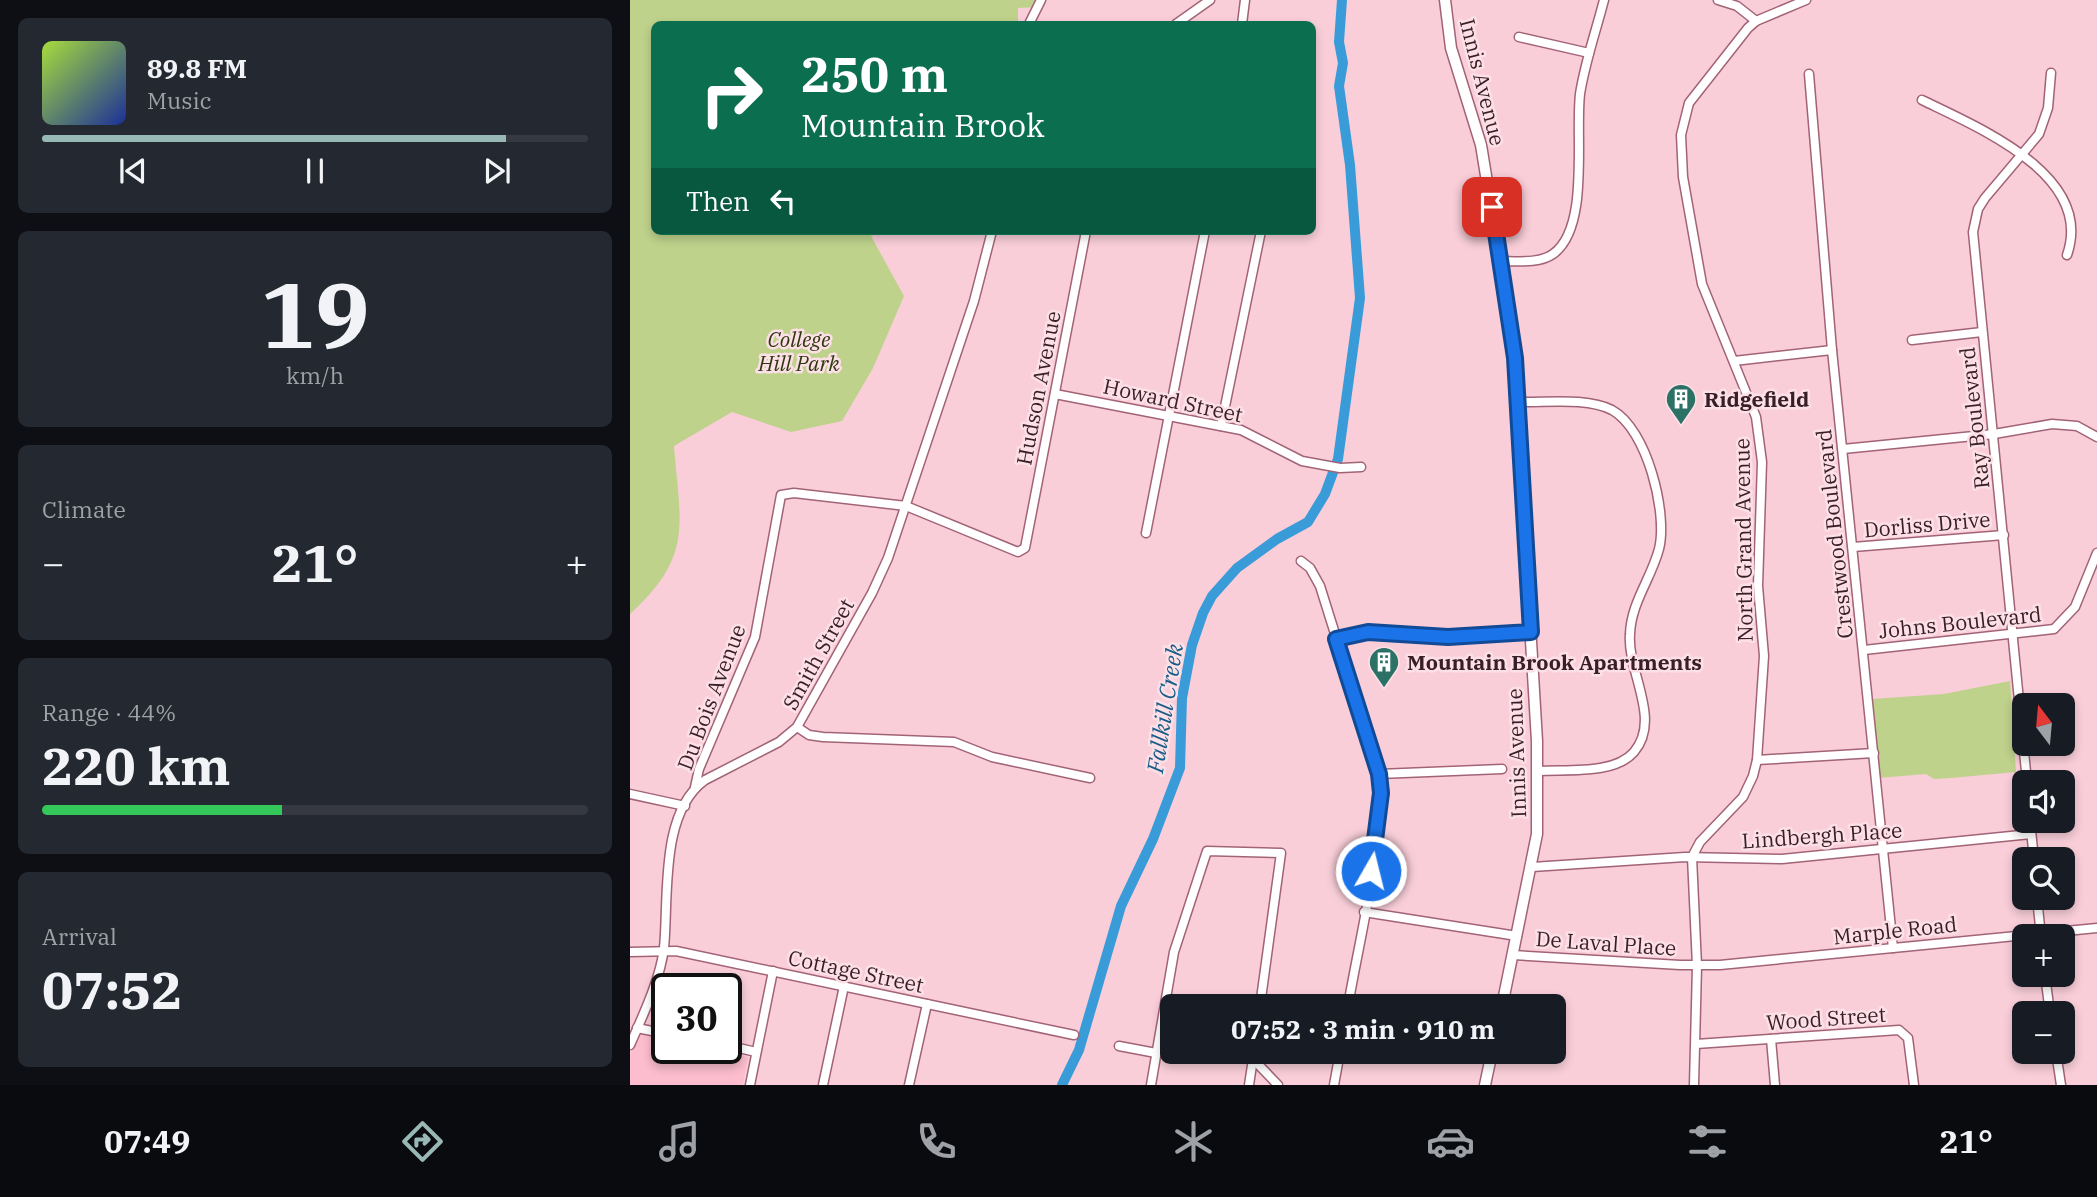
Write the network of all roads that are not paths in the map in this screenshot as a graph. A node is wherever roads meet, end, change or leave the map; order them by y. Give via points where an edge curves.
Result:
1 (1041, 0) edge
2 (1210, 0) edge
3 (1245, 0) edge
4 (1445, 0) edge
5 (1604, 0) edge
6 (1718, 0) edge
7 (1806, 0) edge
8 (1030, 21) edge
9 (1180, 21) edge
10 (1242, 21) edge
11 (1756, 21) junction
12 (1519, 37) dead end
13 (1590, 53) junction
14 (2050, 73) dead end
15 (1809, 74) dead end
16 (1922, 100) dead end
17 (2024, 156) junction
18 (991, 235) edge
19 (1085, 235) edge
20 (1204, 235) edge
21 (1260, 235) edge
22 (2067, 255) dead end
23 (1500, 261) junction
24 (1982, 332) junction
25 (1912, 340) dead end
26 (1832, 350) junction
27 (1734, 360) junction
28 (1055, 394) junction
29 (1517, 402) junction
30 (1169, 415) junction
31 (1221, 426) junction
32 (1994, 434) junction
33 (2097, 438) edge
34 (1843, 449) junction
35 (1361, 467) dead end
36 (906, 506) junction
37 (1146, 533) dead end
38 (2004, 535) junction
39 (1853, 547) junction
40 (2097, 553) edge
41 (1301, 561) dead end
42 (1531, 632) junction
43 (2013, 636) junction
44 (1336, 639) junction
45 (1864, 650) junction
46 (797, 727) junction
47 (1874, 753) junction
48 (1757, 760) junction
49 (1502, 769) dead end
50 (2026, 770) edge
51 (1538, 771) junction
52 (1379, 774) junction
53 (1090, 778) dead end
54 (695, 787) junction
55 (630, 794) edge
56 (685, 806) junction
57 (2031, 834) joint
58 (2033, 847) edge
59 (1884, 849) junction
60 (1692, 857) junction
61 (1532, 867) junction
62 (1364, 912) junction
63 (2097, 928) edge
64 (2075, 931) edge
65 (1517, 936) junction
66 (2012, 937) edge
67 (1893, 948) junction
68 (664, 950) junction
69 (630, 953) edge
70 (1513, 955) junction
71 (1697, 966) junction
72 (774, 971) junction
73 (844, 986) junction
74 (1167, 994) edge
75 (1262, 994) edge
76 (1350, 994) edge
77 (1505, 994) edge
78 (927, 1004) junction
79 (637, 1028) junction
80 (651, 1031) edge
81 (1160, 1031) edge
82 (1074, 1035) dead end
83 (1772, 1039) junction
84 (1696, 1044) junction
85 (630, 1045) edge
86 (1119, 1046) dead end
87 (742, 1049) edge
88 (756, 1052) junction
89 (1156, 1053) junction
90 (1252, 1064) edge
91 (1260, 1064) edge
92 (1338, 1064) edge
93 (1489, 1064) edge
94 (2058, 1064) edge
95 (750, 1085) edge
96 (823, 1085) edge
97 (909, 1085) edge
98 (1151, 1085) edge
99 (1249, 1085) edge
100 (1278, 1085) edge
101 (1334, 1085) edge
102 (1485, 1085) edge
103 (1694, 1085) edge
104 (1775, 1085) edge
105 (1914, 1085) edge
106 (2061, 1085) edge

1 - 8 street
2 - 9 street
3 - 10 street
4 - 23 main road, Innis Avenue via 1451,48 1481,145
5 - 13 street
6 - 11 street via 1737,6
7 - 11 street, North Grand Avenue
11 - 27 street, North Grand Avenue via 1689,103 1682,124 1683,177 1700,276
12 - 13 street
13 - 23 street via 1578,115 1576,199 1569,234 1560,248 1544,259
14 - 17 street, Ray Boulevard via 2045,121
15 - 26 street, Crestwood Boulevard
16 - 17 street
17 - 22 street via 2052,183 2068,210 2072,236
17 - 24 street, Ray Boulevard via 1985,198 1975,220
18 - 36 street, Smith Street via 975,301
19 - 28 street, Hudson Avenue
20 - 30 street
21 - 31 street
23 - 29 main road, Innis Avenue
24 - 25 street
24 - 32 street, Ray Boulevard
26 - 27 street
26 - 34 street, Crestwood Boulevard
27 - 48 street, North Grand Avenue via 1756,416 1762,463 1758,586 1764,656
28 - 30 street, Howard Street
28 - 36 street, Hudson Avenue via 1022,551
29 - 42 main road, Innis Avenue
29 - 51 street via 1587,404 1620,416 1649,466 1662,512 1658,550 1635,605 1630,634 1646,718 1638,746 1617,764
30 - 31 street, Howard Street
30 - 37 street
31 - 35 street, Howard Street via 1255,435 1302,461
32 - 33 street via 2064,424
32 - 34 street
32 - 38 street, Ray Boulevard
34 - 39 street, Crestwood Boulevard
36 - 46 street, Smith Street via 880,576
36 - 54 street, Du Bois Avenue via 781,495 755,637
38 - 39 street, Dorliss Drive
38 - 43 street, Ray Boulevard
39 - 45 street, Crestwood Boulevard
40 - 43 street, Johns Boulevard via 2066,620 2042,633
41 - 44 street via 1315,576
42 - 44 street via 1448,637 1368,632
42 - 51 main road, Innis Avenue
43 - 45 street, Johns Boulevard
43 - 50 street, Ray Boulevard
44 - 52 street
45 - 47 street, Crestwood Boulevard
46 - 53 street via 823,737 954,742 992,757
46 - 54 street, Smith Street via 779,742
47 - 48 street
47 - 59 street, Crestwood Boulevard
48 - 60 street, North Grand Avenue via 1743,797 1700,842
49 - 52 street
51 - 61 main road, Innis Avenue
52 - 62 street via 1381,793
54 - 56 street
55 - 56 street
56 - 68 street via 667,866
57 - 58 street
57 - 59 street, Lindbergh Place
59 - 60 street, Lindbergh Place via 1759,860
59 - 67 street, Crestwood Boulevard
60 - 61 street, Lindbergh Place
60 - 71 street
61 - 65 main road, Innis Avenue
62 - 65 street
62 - 76 street
63 - 64 street, Marple Road
65 - 70 main road, Innis Avenue
66 - 67 street, Marple Road
67 - 71 street, Marple Road
68 - 69 street, Cottage Street
68 - 72 street, Cottage Street
68 - 79 street
70 - 71 street, De Laval Place
70 - 77 main road, Innis Avenue
71 - 84 street
72 - 73 street, Cottage Street
72 - 88 street
73 - 78 street, Cottage Street
73 - 96 street
74 - 75 street via 1174,952 1207,851 1281,853
78 - 82 street, Cottage Street
78 - 97 street
79 - 80 street
79 - 85 street
81 - 89 street
83 - 84 street, Wood Street
83 - 104 street
83 - 105 street, Wood Street via 1899,1030 1908,1038
84 - 103 street
86 - 89 street
87 - 88 street
88 - 95 street
89 - 98 street
90 - 99 street
91 - 100 street
92 - 101 street
93 - 102 main road
94 - 106 street

